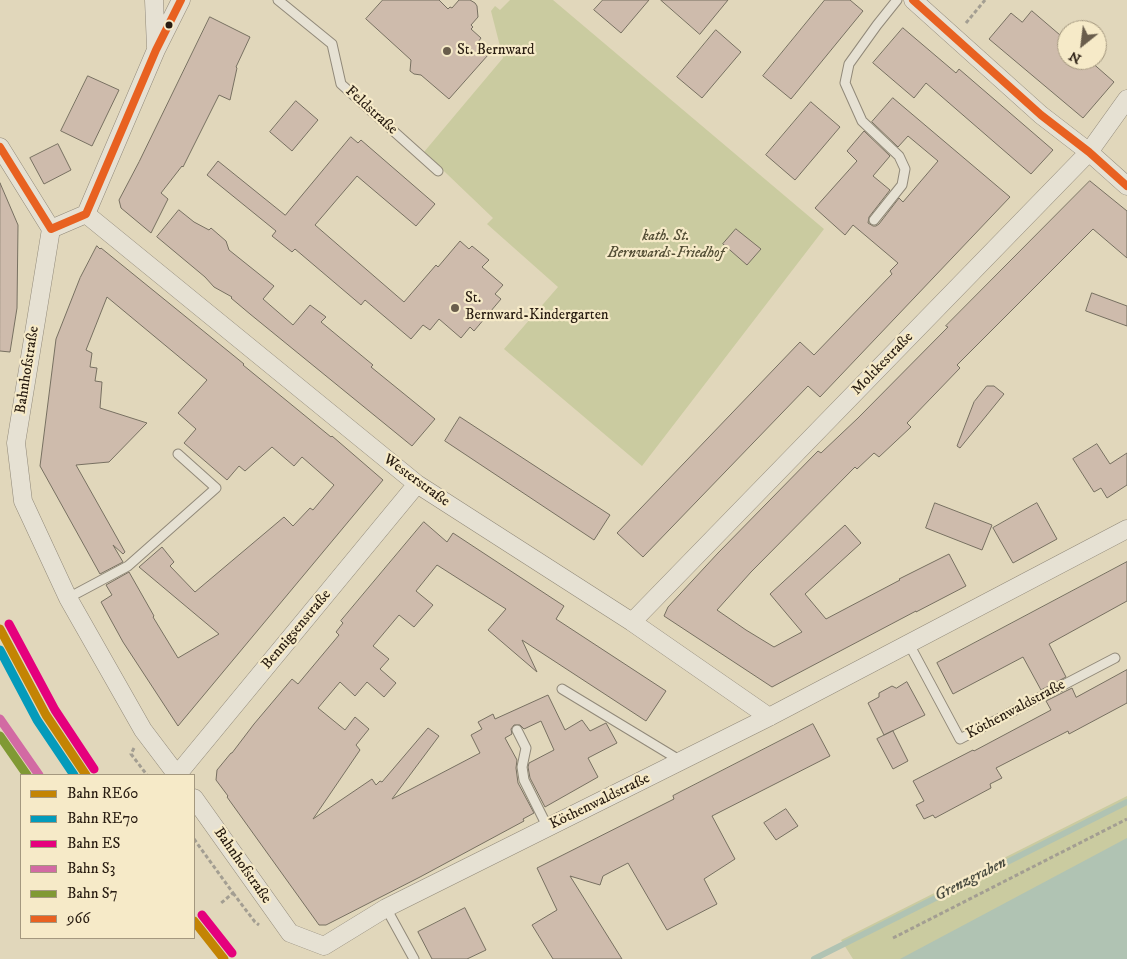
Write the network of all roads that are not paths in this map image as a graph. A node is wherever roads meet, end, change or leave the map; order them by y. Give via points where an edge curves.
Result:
1 (154, 0) edge
2 (181, 0) edge
3 (278, 0) edge
4 (897, 0) edge
5 (913, 0) edge
6 (156, 50) junction
7 (1127, 99) edge
8 (0, 147) edge
9 (1089, 152) junction
10 (438, 171) dead end
11 (1127, 186) edge
12 (86, 214) junction
13 (874, 220) dead end
14 (51, 230) junction
15 (178, 454) dead end
16 (417, 484) junction
17 (1127, 528) edge
18 (68, 598) junction
19 (632, 622) junction
20 (909, 644) junction
21 (1115, 658) dead end
22 (562, 689) dead end
23 (768, 718) junction
24 (517, 730) dead end
25 (682, 761) junction
26 (176, 774) edge
27 (178, 774) edge
28 (195, 799) edge
29 (548, 828) junction
30 (386, 908) junction
31 (290, 933) joint
32 (414, 959) edge

1 - 6 street
2 - 6 street
3 - 10 lane, Feldstraße via 332,44 341,84
4 - 13 lane via 849,64 845,83 862,121 899,156 905,169 902,184
5 - 9 street via 1041,115
6 - 12 street
7 - 9 street, Moltkestraße
8 - 14 street
9 - 11 street
9 - 19 street, Moltkestraße
12 - 14 street
12 - 16 street, Westerstraße
14 - 18 street, Bahnhofstraße via 16,443 23,501
15 - 18 lane via 216,488 128,566
16 - 19 street, Westerstraße
16 - 27 street, Bennigsenstraße
17 - 20 street, Köthenwaldstraße
18 - 26 street, Bahnhofstraße via 143,730
19 - 23 street, Westerstraße
20 - 21 lane, Köthenwaldstraße via 960,739
20 - 23 street, Köthenwaldstraße
22 - 25 lane
23 - 25 street, Köthenwaldstraße
24 - 29 lane via 526,748 522,767 524,780
25 - 29 street, Köthenwaldstraße
28 - 31 street, Bahnhofstraße
29 - 30 street, Köthenwaldstraße
30 - 31 street, Köthenwaldstraße via 324,946
30 - 32 lane

